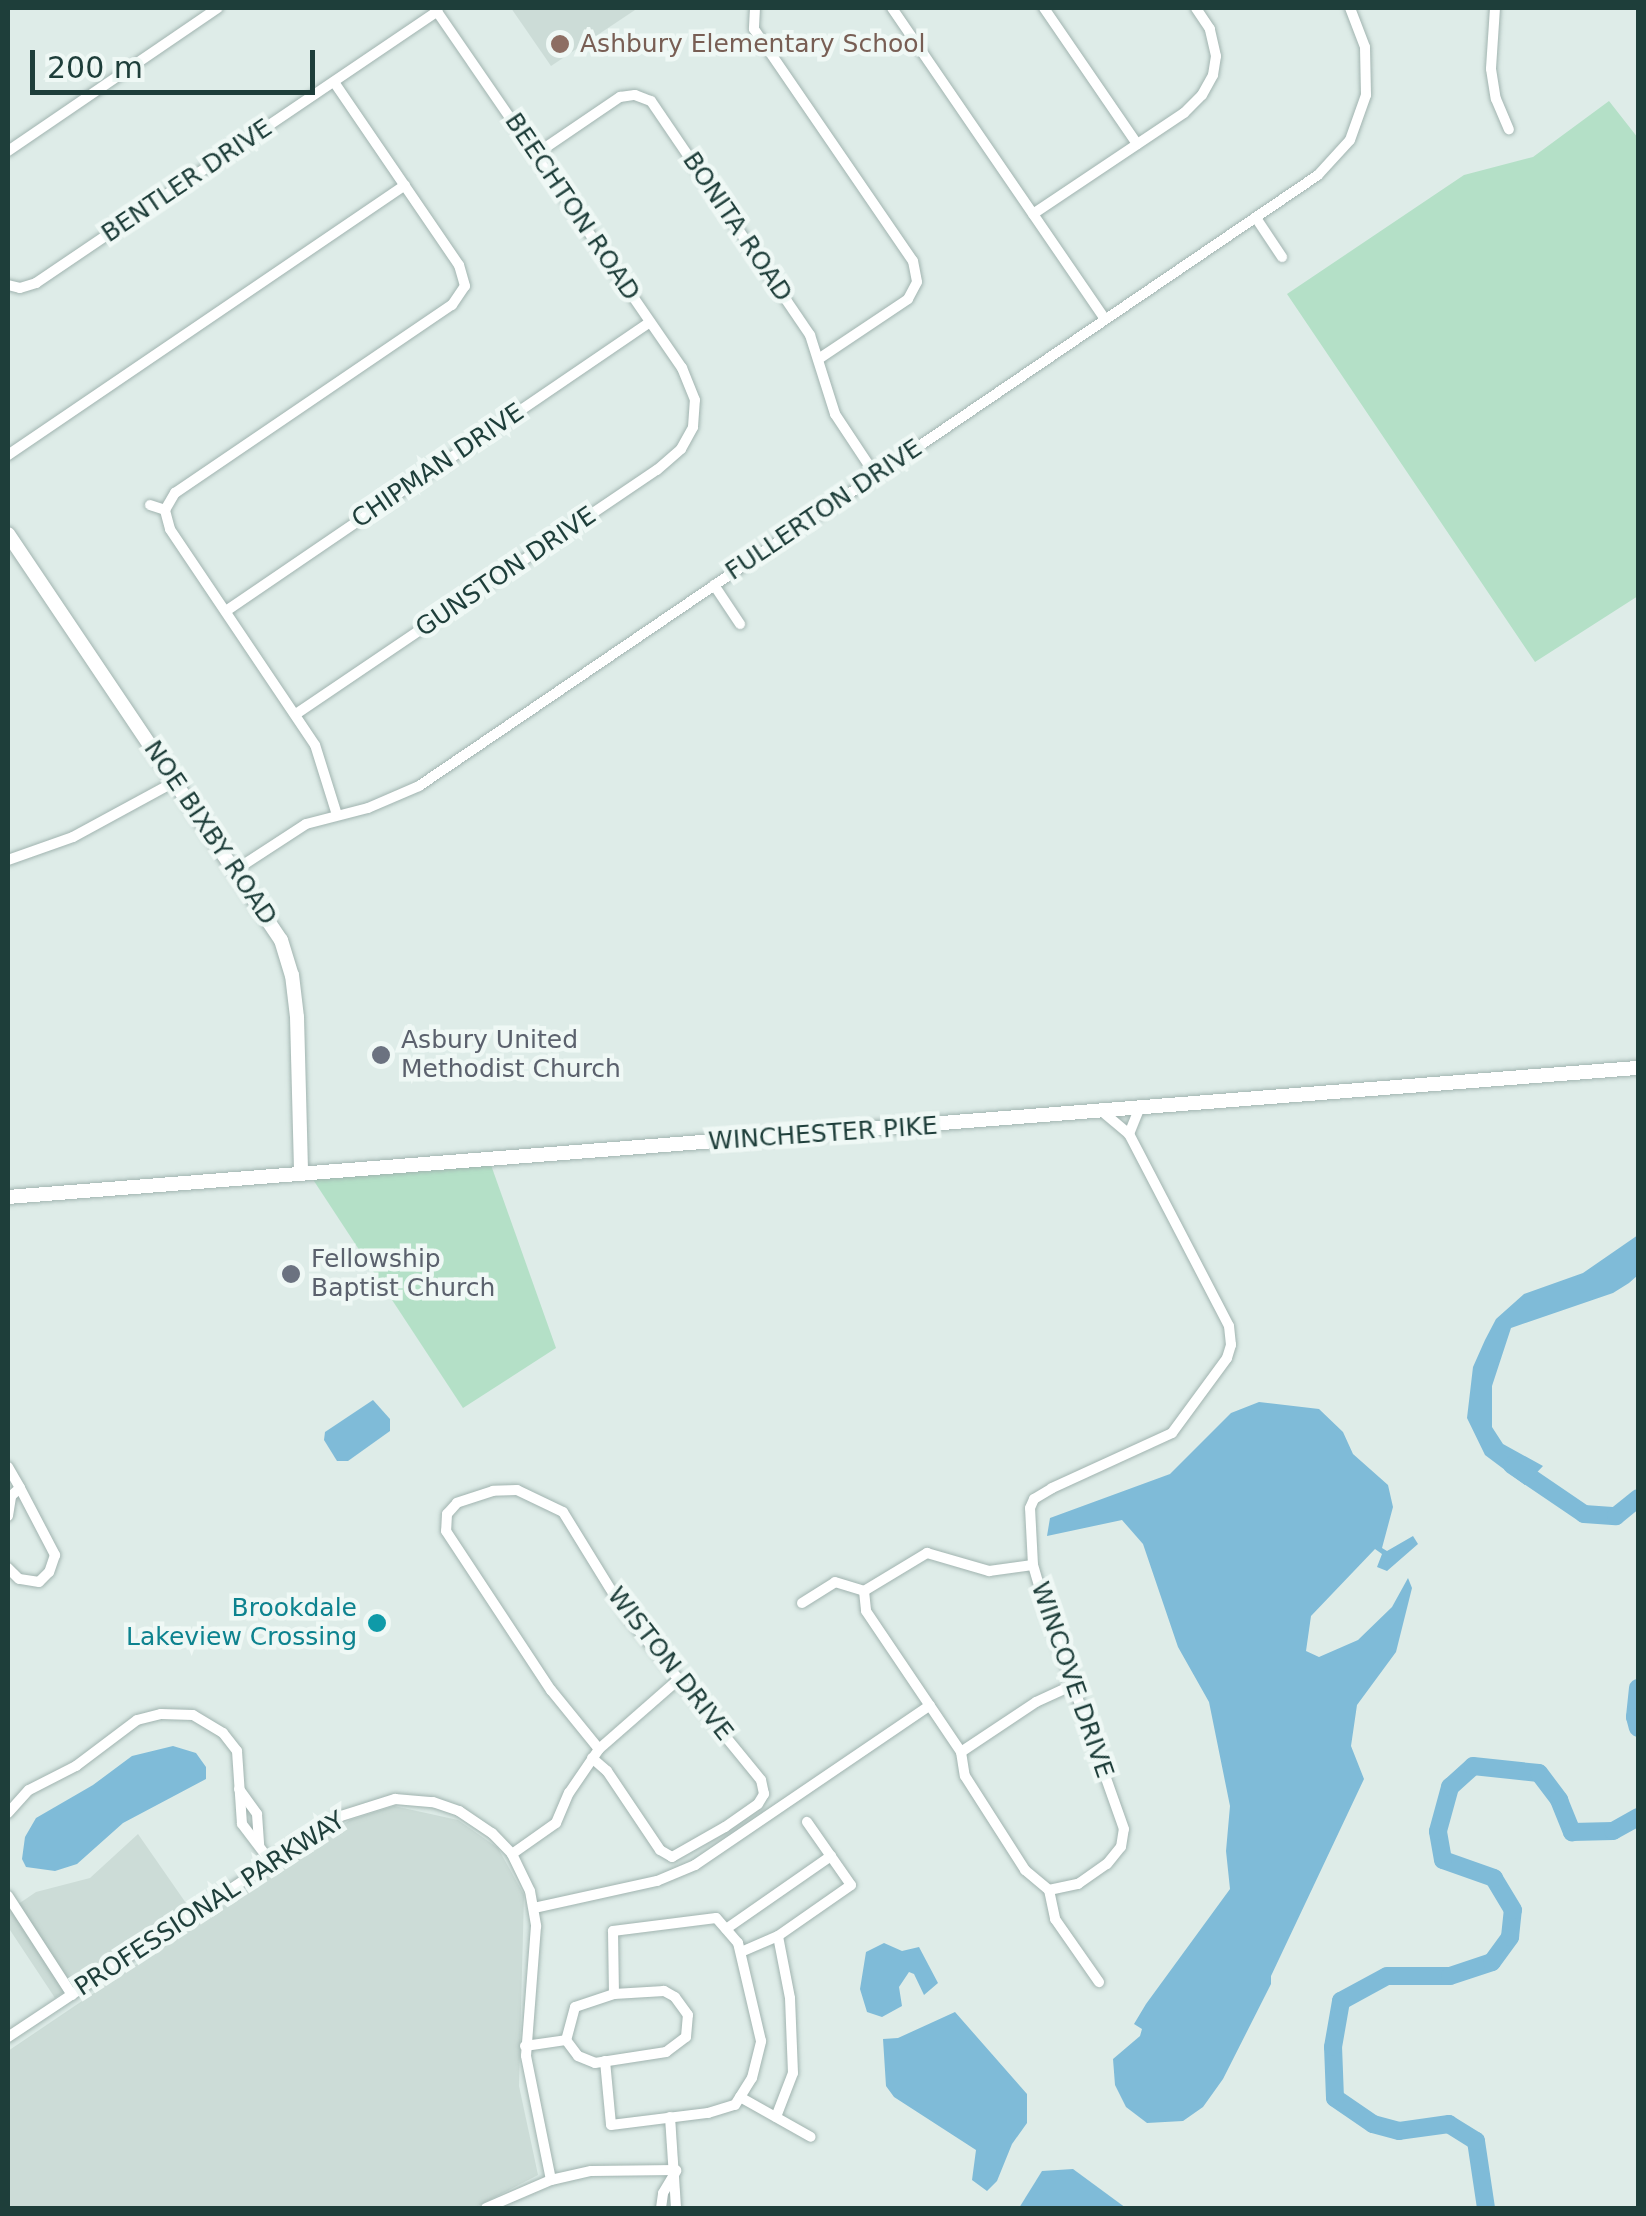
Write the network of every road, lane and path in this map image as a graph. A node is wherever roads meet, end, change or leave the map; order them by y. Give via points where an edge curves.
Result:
1 (218, 8) edge
2 (892, 8) edge
3 (1044, 8) edge
4 (1196, 8) edge
5 (1350, 8) edge
6 (1496, 8) edge
7 (437, 9) edge
8 (750, 11) edge
9 (638, 80) dead end
10 (334, 82) junction
11 (636, 94) junction
12 (1509, 129) dead end
13 (1137, 144) junction
14 (8, 151) edge
15 (536, 154) junction
16 (405, 185) junction
17 (1034, 214) junction
18 (1256, 218) junction
19 (1282, 257) dead end
20 (917, 282) junction
21 (931, 283) dead end
22 (11, 290) edge
23 (1105, 320) junction
24 (650, 322) junction
25 (820, 358) junction
26 (696, 412) joint
27 (8, 455) edge
28 (876, 476) junction
29 (150, 505) dead end
30 (165, 510) junction
31 (8, 534) edge
32 (714, 585) junction
33 (226, 611) junction
34 (740, 624) dead end
35 (296, 714) junction
36 (176, 782) junction
37 (336, 814) junction
38 (8, 860) edge
39 (237, 869) junction
40 (1638, 1068) edge
41 (1139, 1110) junction
42 (1103, 1112) junction
43 (1129, 1134) junction
44 (301, 1172) junction
45 (8, 1196) edge
46 (8, 1467) edge
47 (20, 1488) junction
48 (8, 1516) edge
49 (1033, 1564) junction
50 (8, 1568) edge
51 (864, 1591) junction
52 (802, 1603) dead end
53 (679, 1678) junction
54 (1073, 1685) junction
55 (930, 1705) junction
56 (960, 1752) junction
57 (596, 1754) junction
58 (239, 1789) junction
59 (8, 1813) edge
60 (806, 1822) dead end
61 (260, 1845) junction
62 (512, 1854) junction
63 (830, 1856) junction
64 (271, 1862) junction
65 (1048, 1890) junction
66 (8, 1896) edge
67 (534, 1908) junction
68 (726, 1929) junction
69 (778, 1936) junction
70 (741, 1952) junction
71 (1099, 1982) dead end
72 (614, 1994) junction
73 (72, 1995) junction
74 (8, 2038) edge
75 (566, 2040) junction
76 (525, 2046) junction
77 (605, 2061) junction
78 (740, 2097) junction
79 (670, 2118) junction
80 (776, 2118) junction
81 (811, 2137) dead end
82 (676, 2170) junction
83 (551, 2180) junction
84 (486, 2208) edge
85 (661, 2208) edge
86 (676, 2208) edge

1 - 14 street
2 - 17 street
3 - 13 street
4 - 13 street via 1216,47 1207,88 1184,113
5 - 18 street, FULLERTON DRIVE via 1365,47 1366,95 1356,128 1318,176
6 - 12 street via 1491,69
7 - 10 street, BENTLER DRIVE
7 - 15 street, BEECHTON ROAD
8 - 20 street via 754,29 913,261
9 - 11 street
10 - 16 street
10 - 22 street, BENTLER DRIVE via 36,283
11 - 15 street via 610,102
11 - 25 street, BONITA ROAD via 651,101 798,314
13 - 17 street
15 - 24 street, BEECHTON ROAD
16 - 27 street
16 - 30 street via 469,287 175,493
17 - 23 street
18 - 19 street
18 - 23 street, FULLERTON DRIVE
20 - 21 street
20 - 25 street via 908,299
23 - 28 street, FULLERTON DRIVE
24 - 26 street, BEECHTON ROAD via 688,378
24 - 33 street, CHIPMAN DRIVE
25 - 28 street, BONITA ROAD via 835,414
26 - 35 street, GUNSTON DRIVE via 688,438 671,459
28 - 32 street, FULLERTON DRIVE
29 - 30 street
30 - 33 street via 170,529
31 - 36 main road, NOE BIXBY ROAD
32 - 34 street
32 - 37 street, FULLERTON DRIVE via 418,786
33 - 35 street
35 - 37 street via 323,762
36 - 38 street via 73,838
36 - 39 main road, NOE BIXBY ROAD
37 - 39 street, FULLERTON DRIVE via 306,824
39 - 44 main road, NOE BIXBY ROAD via 280,940 292,975
40 - 41 main road, WINCHESTER PIKE
41 - 42 main road, WINCHESTER PIKE
41 - 43 street
42 - 43 street, WINCOVE DRIVE
42 - 44 main road, WINCHESTER PIKE
43 - 49 street, WINCOVE DRIVE via 1229,1326 1230,1352 1172,1433 1034,1499
44 - 45 main road, WINCHESTER PIKE
46 - 47 street
47 - 48 street via 11,1496
47 - 50 street via 54,1560 39,1582 20,1579
49 - 51 street via 989,1571 927,1553
49 - 54 street, WINCOVE DRIVE
51 - 52 street via 835,1582
51 - 55 street via 866,1610
53 - 57 street
53 - 57 street, WISTON DRIVE via 763,1784 762,1800 684,1854 667,1855
53 - 57 street, WISTON DRIVE via 627,1616 572,1521 556,1507 527,1491 493,1491 451,1508 446,1531
54 - 56 street
54 - 65 street, WINCOVE DRIVE via 1124,1834 1101,1869 1078,1884
55 - 56 street
55 - 67 street via 695,1866 657,1882
56 - 65 street via 965,1776 1016,1858
57 - 62 street via 556,1824
58 - 59 street via 241,1762 223,1732 192,1715 161,1714 127,1726 87,1759 29,1790
58 - 61 street via 257,1814
58 - 61 street via 242,1824
60 - 63 street
61 - 64 street
62 - 64 street, PROFESSIONAL PARKWAY via 473,1819 422,1800 395,1800 354,1810
62 - 67 street
63 - 68 street
63 - 69 street via 850,1885
64 - 73 street, PROFESSIONAL PARKWAY
65 - 71 street via 1054,1920
66 - 73 street
67 - 76 street
68 - 70 street
68 - 72 street via 716,1918 613,1930
69 - 70 street
69 - 80 street via 790,1998 793,2073
70 - 78 street via 761,2041
72 - 75 street via 575,2007
72 - 77 street via 648,1990 676,1996 688,2028 666,2052
73 - 74 street, PROFESSIONAL PARKWAY
75 - 76 street
75 - 77 street via 586,2062
76 - 83 street
77 - 79 street via 611,2125
78 - 79 street via 735,2105
78 - 80 street
79 - 82 street
80 - 81 street
82 - 83 street via 631,2168
82 - 85 street
82 - 86 street
83 - 84 street

